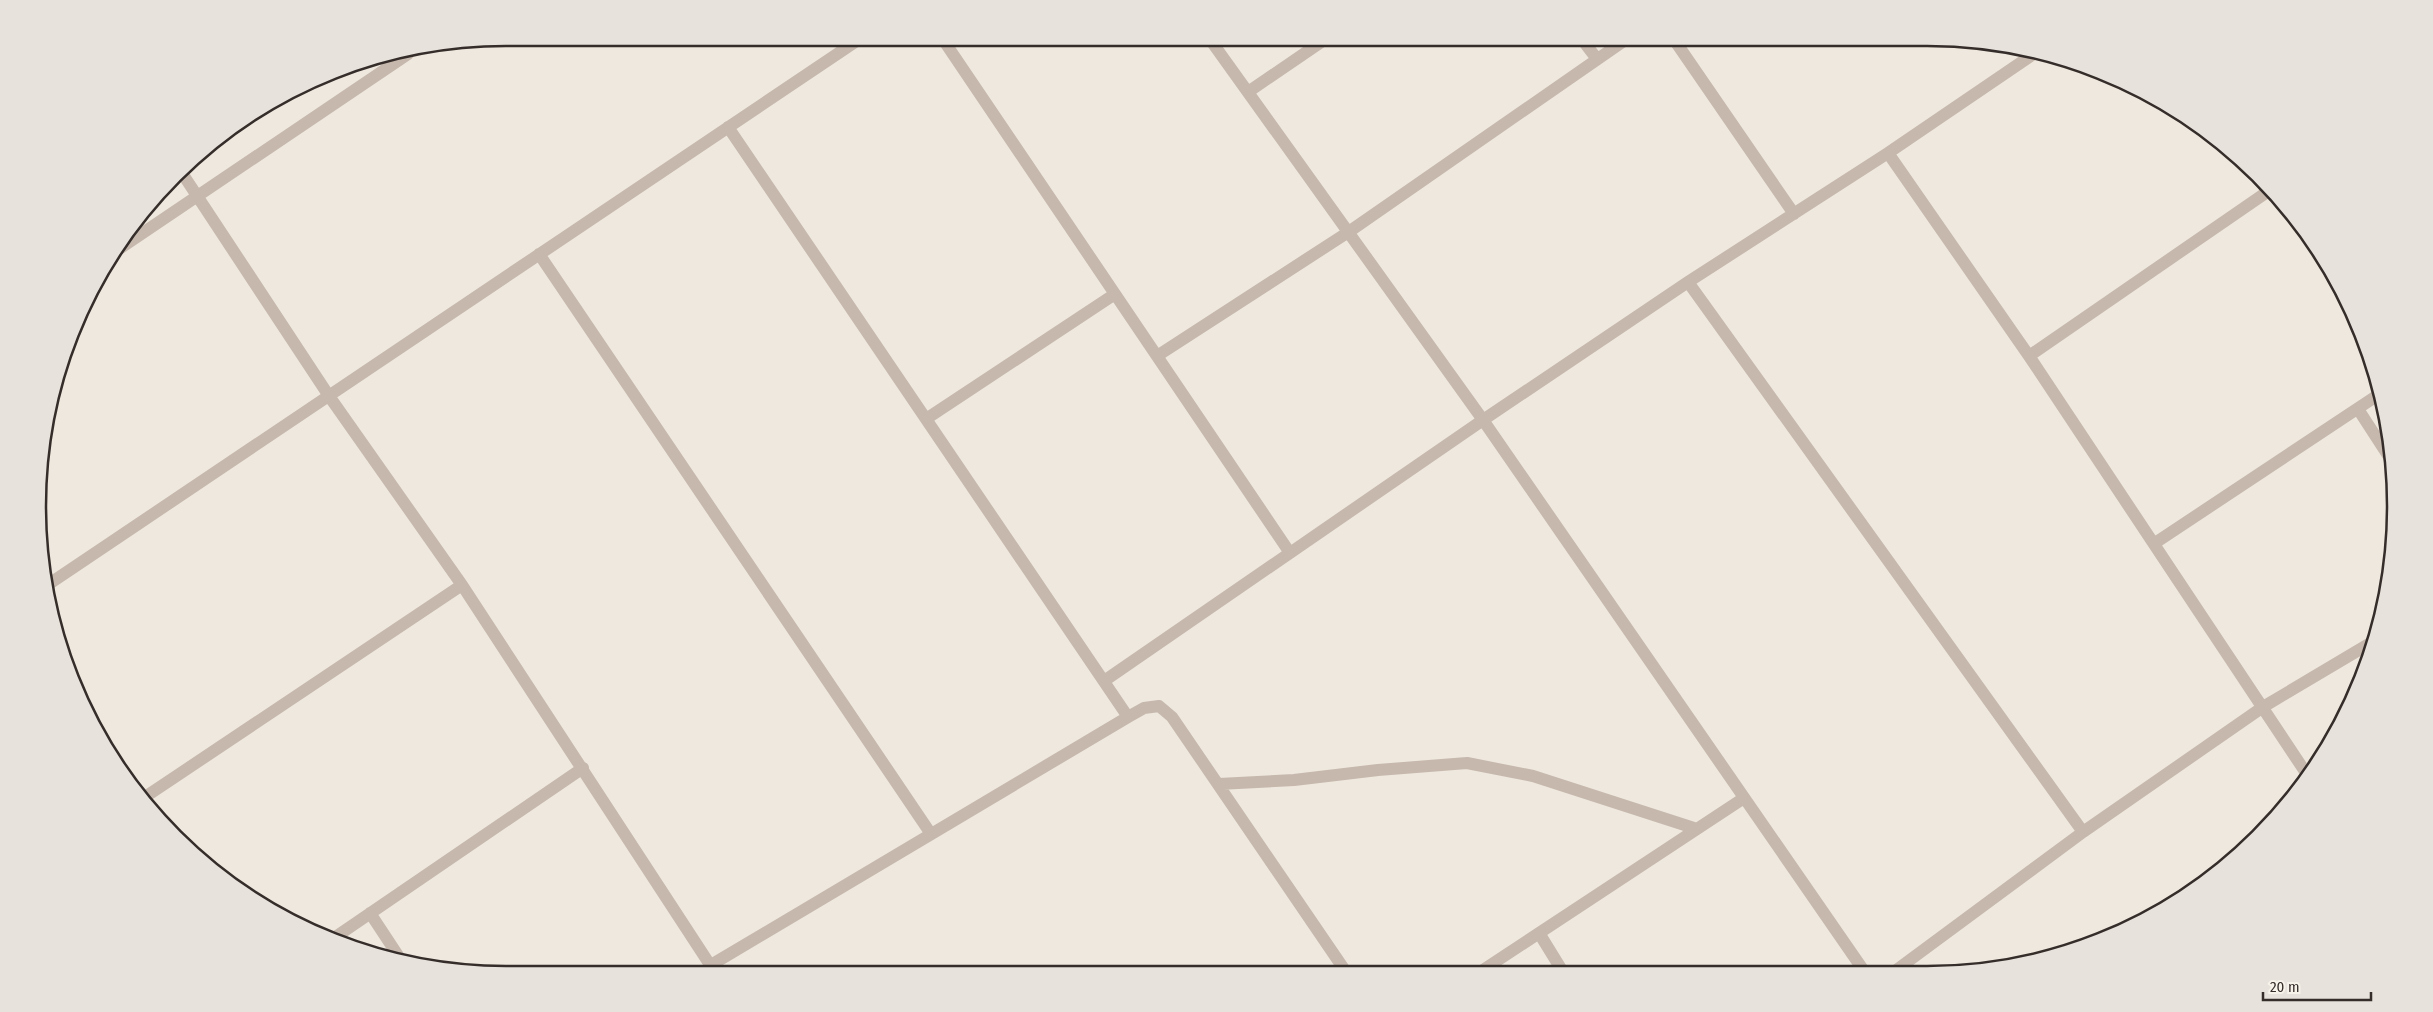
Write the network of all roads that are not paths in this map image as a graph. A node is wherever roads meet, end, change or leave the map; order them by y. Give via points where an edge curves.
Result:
1 (848, 46) edge
2 (947, 46) edge
3 (1214, 46) edge
4 (1315, 46) edge
5 (1587, 46) edge
6 (1616, 46) edge
7 (1678, 46) edge
8 (2028, 58) edge
9 (401, 59) edge
10 (1597, 59) junction
11 (1248, 92) junction
12 (728, 127) junction
13 (1888, 153) junction
14 (185, 177) edge
15 (2264, 194) edge
16 (198, 197) junction
17 (1794, 214) junction
18 (1350, 231) junction
19 (131, 241) edge
20 (539, 254) junction
21 (1688, 282) junction
22 (1115, 294) junction
23 (1157, 356) junction
24 (2029, 356) junction
25 (329, 396) junction
26 (2374, 398) edge
27 (2358, 409) junction
28 (926, 419) junction
29 (1483, 420) junction
30 (2383, 449) edge
31 (2154, 543) junction
32 (1290, 553) junction
33 (53, 582) edge
34 (462, 585) junction
35 (2364, 647) edge
36 (1104, 682) junction
37 (2263, 707) junction
38 (1128, 717) junction
39 (583, 768) junction
40 (2303, 769) edge
41 (1219, 784) junction
42 (148, 795) edge
43 (1744, 798) junction
44 (1697, 829) junction
45 (2083, 832) junction
46 (931, 834) junction
47 (370, 913) junction
48 (1538, 933) junction
49 (339, 934) edge
50 (397, 952) edge
51 (711, 966) edge
52 (720, 966) edge
53 (1342, 966) edge
54 (1489, 966) edge
55 (1560, 966) edge
56 (1861, 966) edge
57 (1902, 966) edge

1 - 12 street
2 - 22 street
3 - 11 street
4 - 11 street
5 - 10 street
6 - 10 street
7 - 17 street
8 - 13 street
9 - 16 street
10 - 18 street
11 - 18 street
12 - 20 street
12 - 28 street
13 - 17 street
13 - 24 street
14 - 16 street
15 - 24 street
16 - 19 street
16 - 25 street
17 - 21 street
18 - 23 street
18 - 29 street
20 - 25 street
20 - 46 street
21 - 29 street
21 - 45 street
22 - 23 street
22 - 28 street
23 - 32 street
24 - 31 street
25 - 33 street
25 - 34 street
26 - 27 street
27 - 30 street
27 - 31 street
28 - 36 street
29 - 32 street
29 - 43 street
31 - 37 street
32 - 36 street
34 - 39 street
34 - 42 street
35 - 37 street
36 - 38 street
37 - 40 street
37 - 45 street
38 - 41 street via 1144,708 1159,706 1172,717
38 - 46 street
39 - 47 street
39 - 51 street
41 - 44 street via 1467,763 1533,776
41 - 53 street
43 - 44 street
43 - 56 street
44 - 48 street
45 - 57 street
46 - 52 street
47 - 49 street
47 - 50 street
48 - 54 street
48 - 55 street

